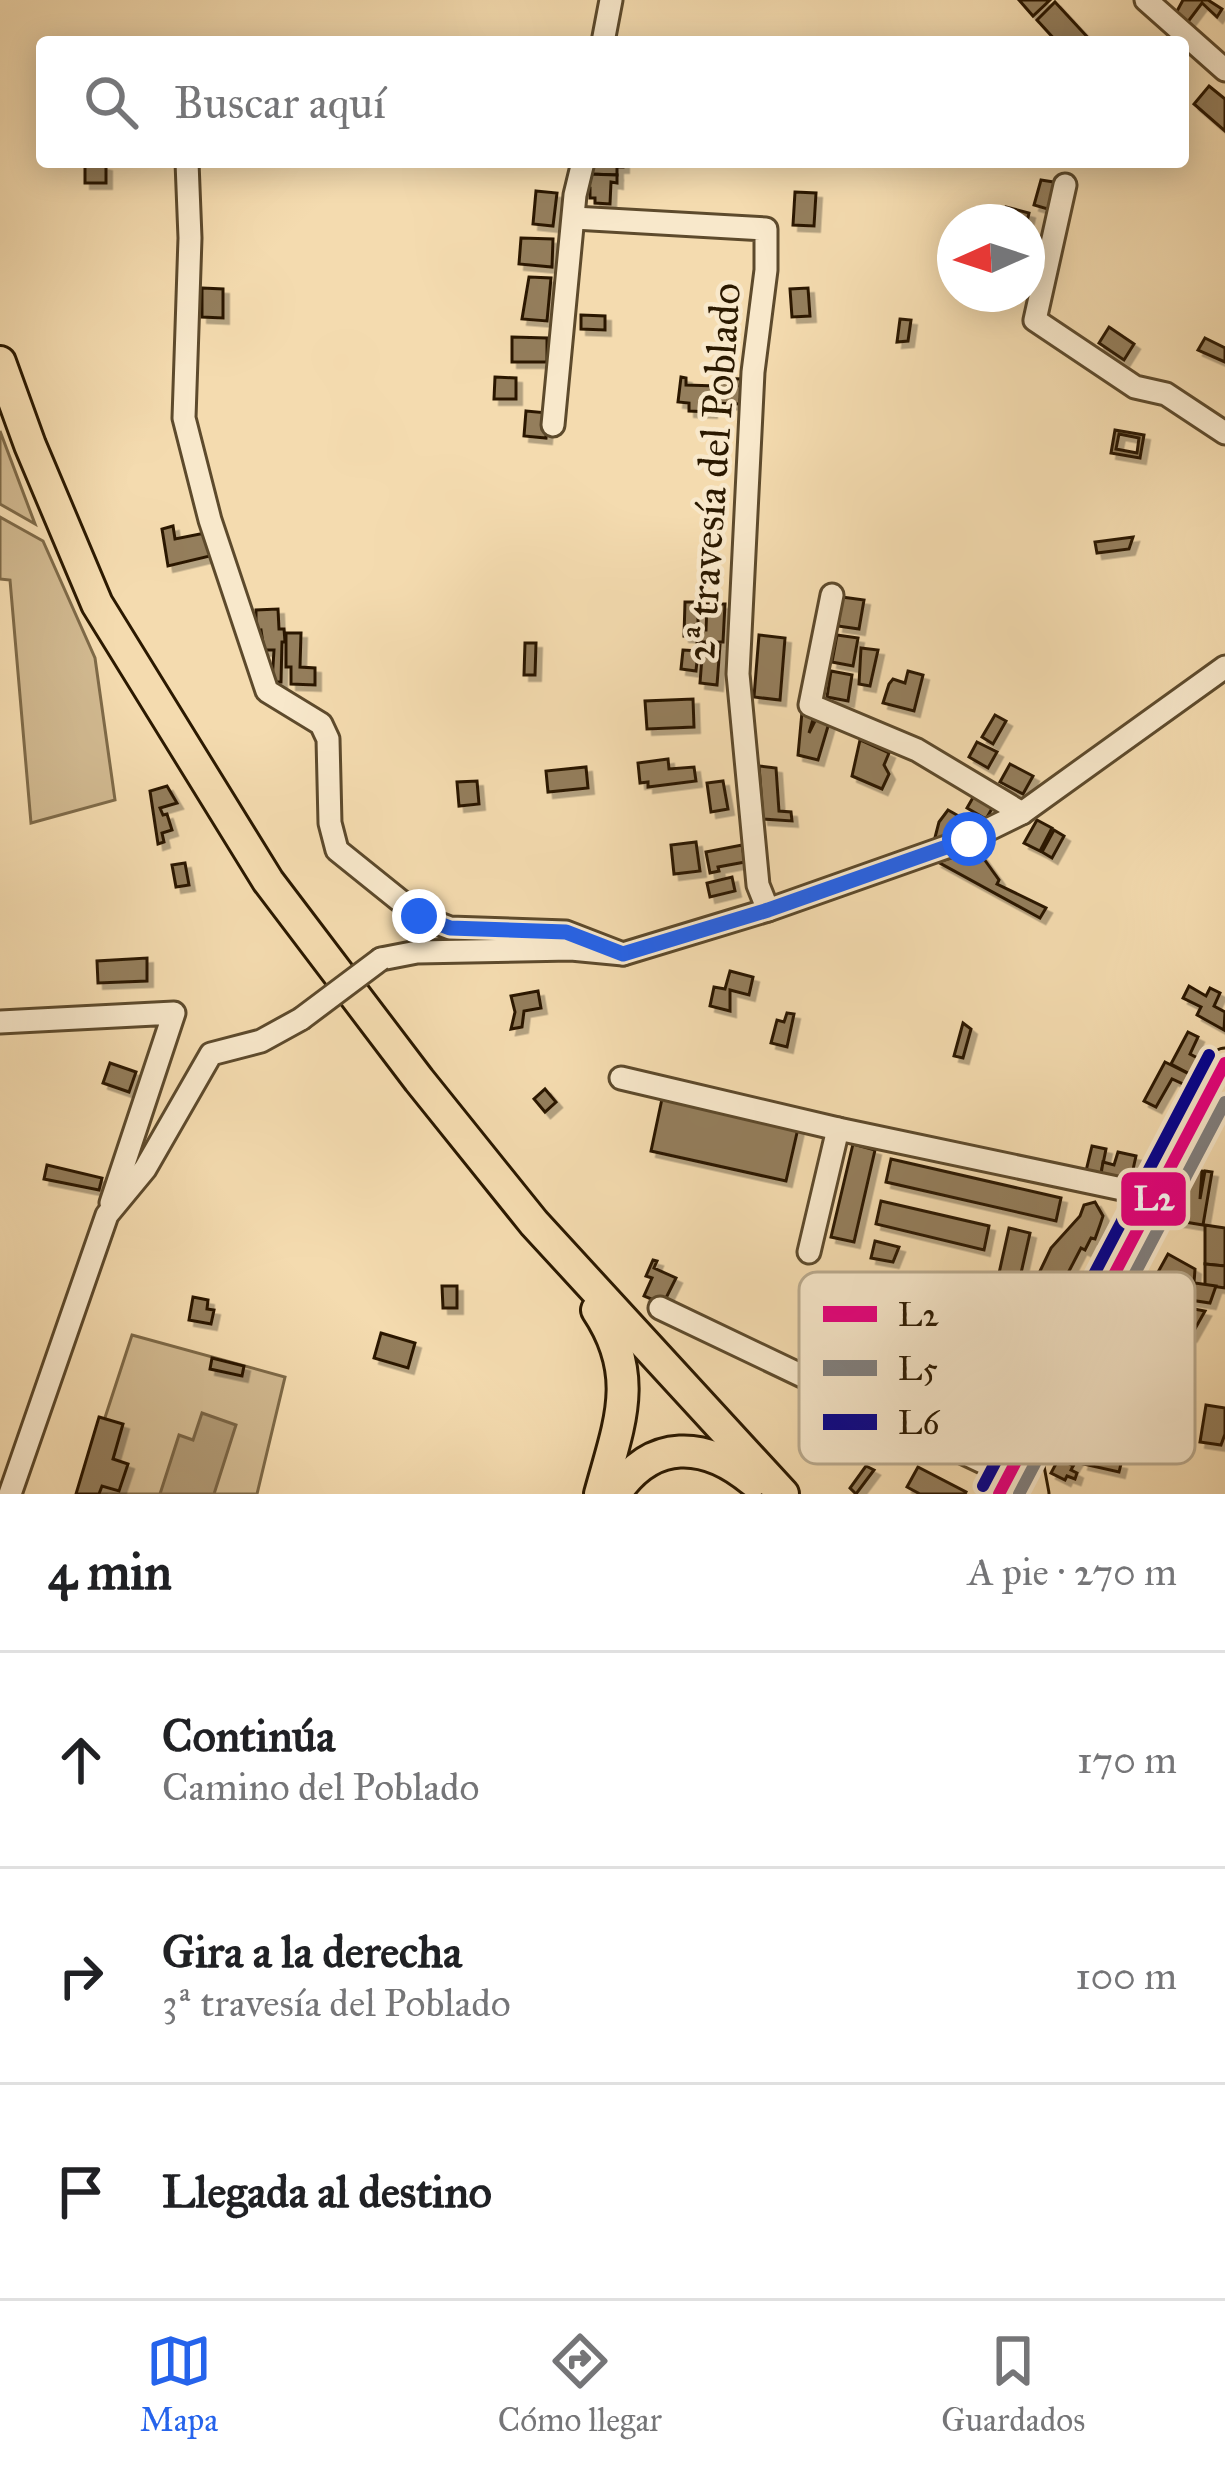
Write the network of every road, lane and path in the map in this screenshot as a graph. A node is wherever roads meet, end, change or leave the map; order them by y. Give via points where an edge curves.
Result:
1 (610, 0) edge
2 (1146, 0) edge
3 (604, 36) edge
4 (1187, 36) edge
5 (1189, 38) edge
6 (1225, 70) edge
7 (187, 168) edge
8 (582, 168) edge
9 (1065, 185) dead end
10 (574, 218) junction
11 (0, 362) edge
12 (554, 425) dead end
13 (1225, 433) edge
14 (832, 595) dead end
15 (1225, 667) edge
16 (1022, 813) junction
17 (768, 910) junction
18 (623, 954) junction
19 (0, 1022) edge
20 (1225, 1064) edge
21 (621, 1078) dead end
22 (838, 1129) junction
23 (1155, 1196) junction
24 (107, 1215) junction
25 (534, 1222) junction
26 (809, 1252) dead end
27 (1115, 1272) edge
28 (660, 1308) dead end
29 (799, 1379) edge
30 (965, 1464) edge
31 (1016, 1490) edge
32 (10, 1494) edge
33 (600, 1494) edge
34 (615, 1494) edge
35 (768, 1494) edge
36 (783, 1494) edge

1 - 3 street
2 - 4 street
5 - 6 street
7 - 18 street via 184,418 267,691 321,724 328,740 337,850 419,916 450,928 566,932
8 - 10 street
9 - 13 street via 1035,320 1135,387 1166,394
10 - 12 street
10 - 17 street, 2ª travesía del Poblado via 766,229 738,674 758,885
11 - 25 highway via 98,604 256,862
14 - 16 street via 809,705 916,751
15 - 16 street
16 - 17 street
17 - 18 street
18 - 24 street, bridge via 381,958 301,1019 261,1041 211,1054 145,1169
19 - 24 street via 174,1013
20 - 23 main road
21 - 22 street
22 - 23 street
22 - 26 street
23 - 27 main road
24 - 32 street
25 - 33 highway via 615,1336 623,1360 624,1395
25 - 36 highway
28 - 29 street
30 - 31 street
34 - 35 highway via 641,1464 683,1451 728,1460

